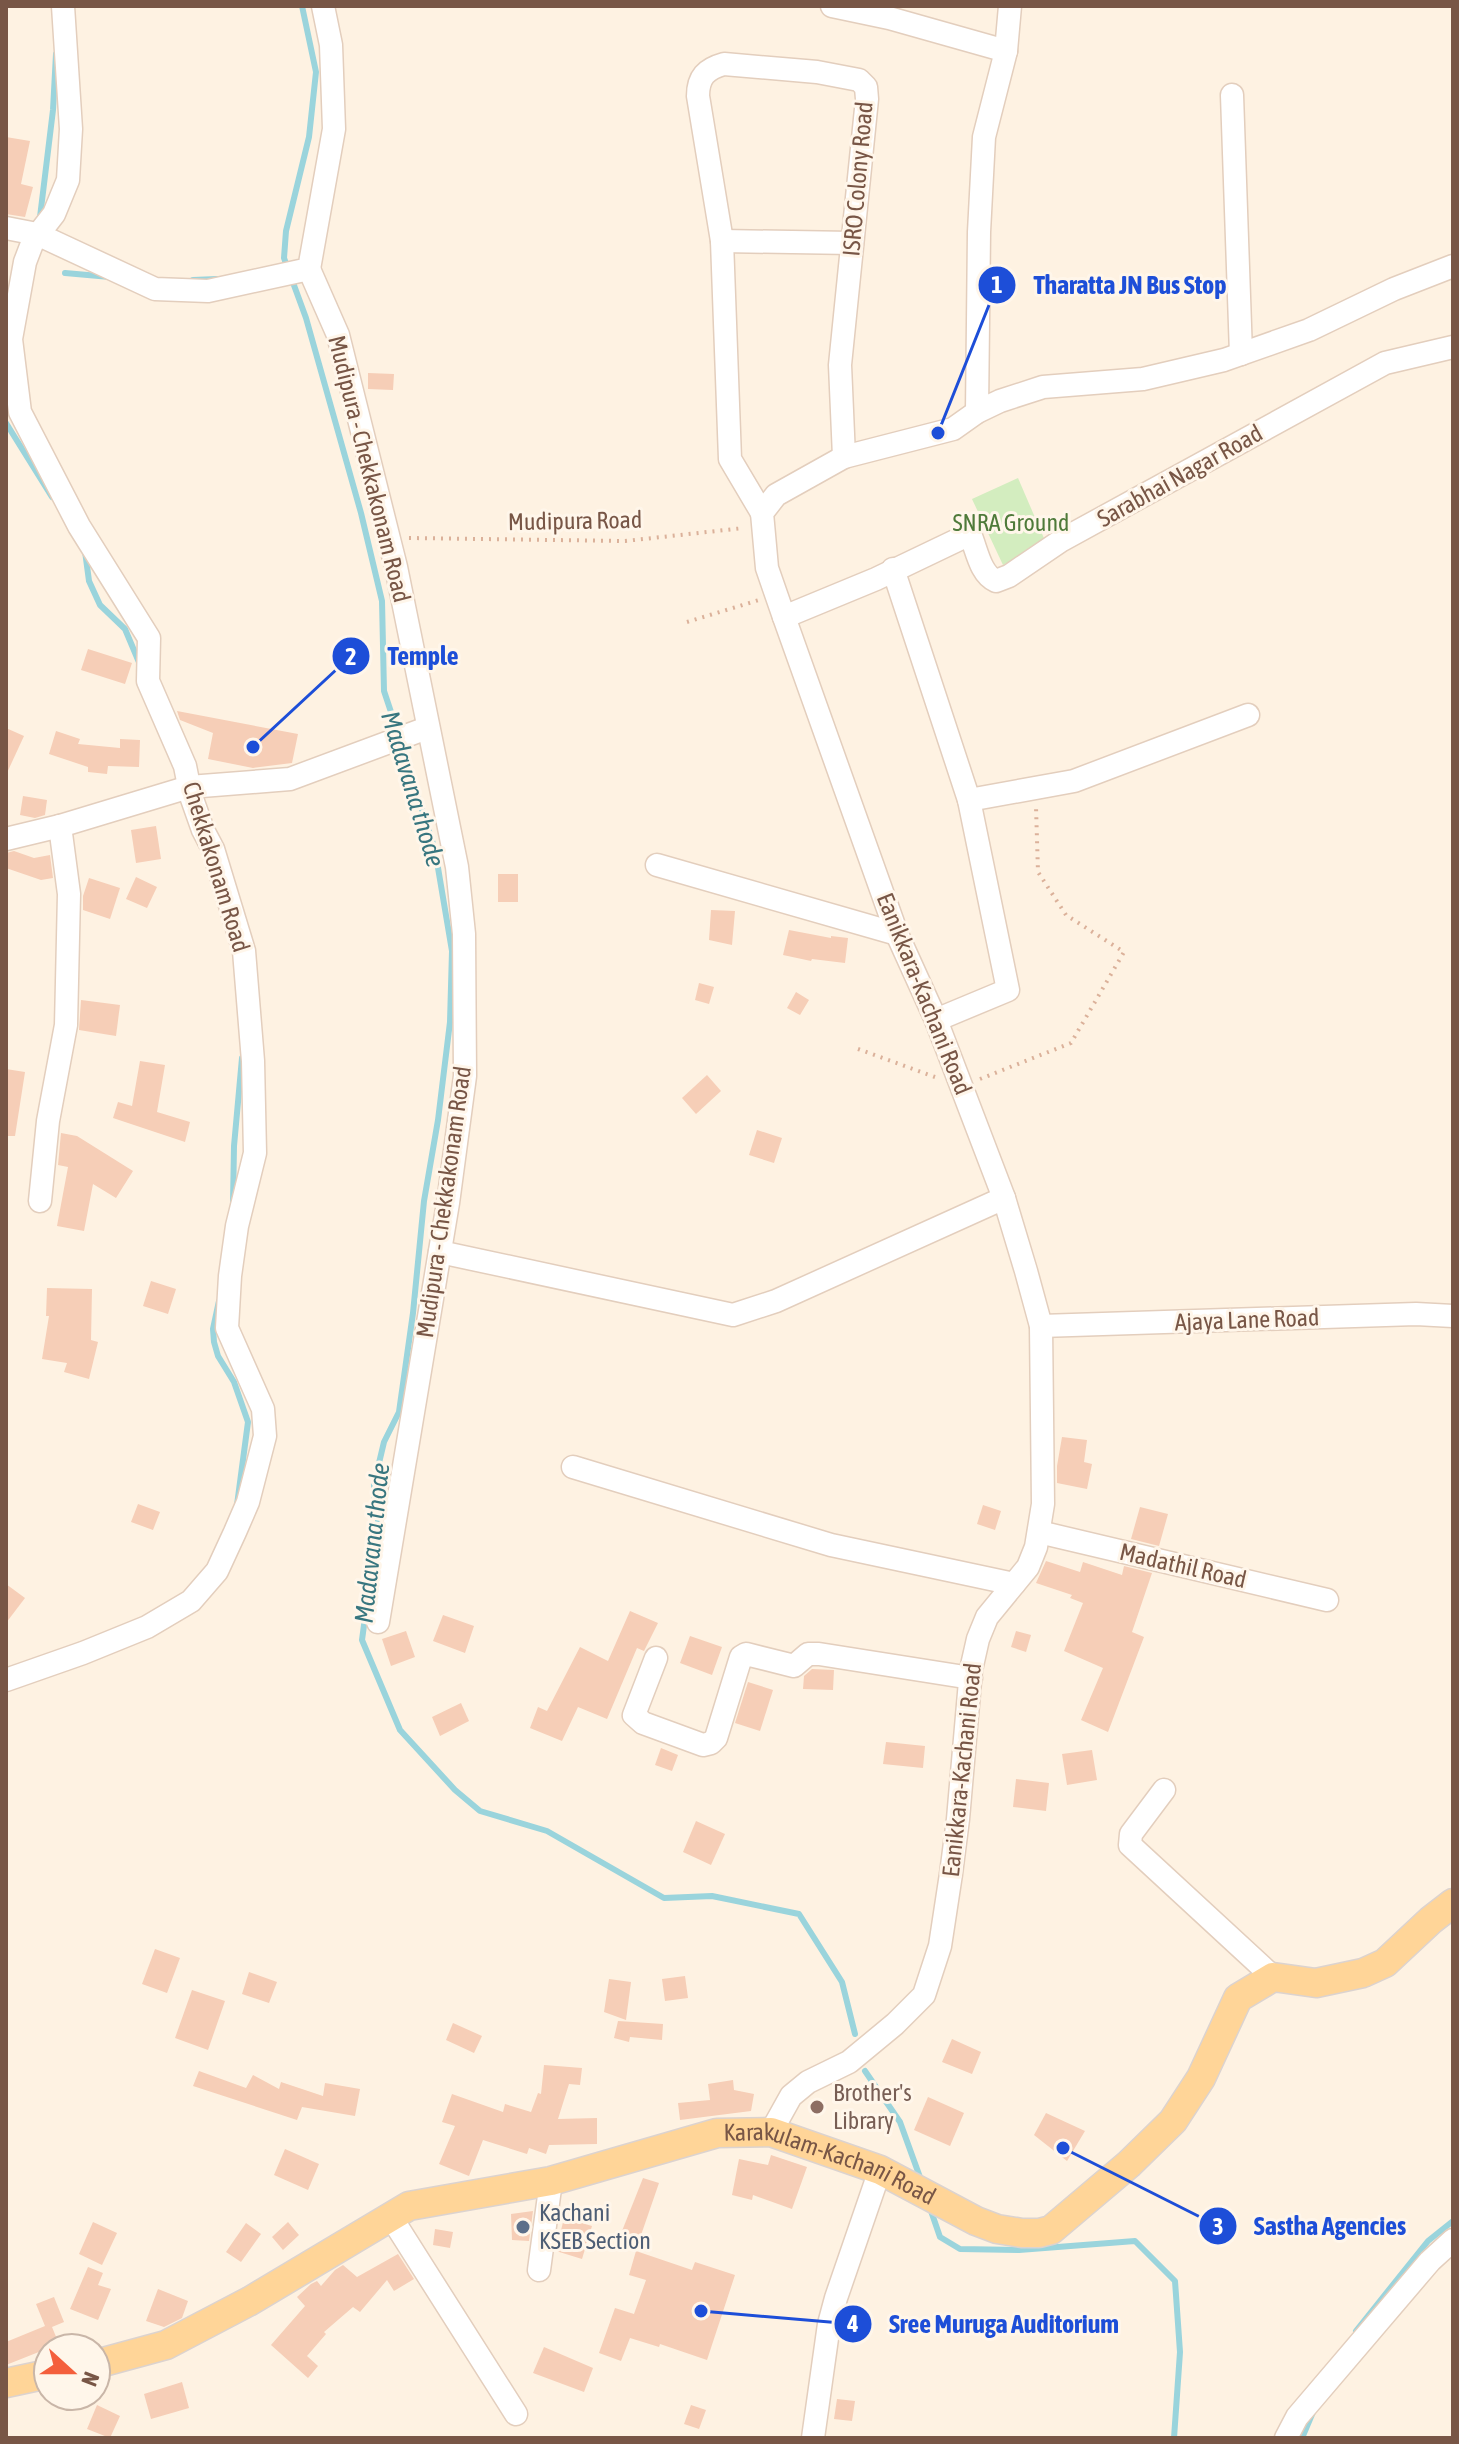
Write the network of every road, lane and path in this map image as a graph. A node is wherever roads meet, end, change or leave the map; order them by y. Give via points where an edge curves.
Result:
1 (63, 6) edge
2 (323, 6) edge
3 (832, 6) edge
4 (1010, 6) edge
5 (1006, 51) junction
6 (1232, 95) dead end
7 (20, 230) edge
8 (722, 241) junction
9 (852, 243) junction
10 (1453, 266) edge
11 (309, 269) junction
12 (1453, 347) edge
13 (1241, 354) junction
14 (977, 412) junction
15 (844, 457) junction
16 (762, 520) junction
17 (388, 538) junction
18 (893, 569) junction
19 (777, 595) junction
20 (784, 617) junction
21 (687, 622) dead end
22 (1248, 715) dead end
23 (427, 728) junction
24 (189, 787) junction
25 (1035, 788) junction
26 (969, 800) junction
27 (60, 826) junction
28 (6, 839) edge
29 (657, 865) dead end
30 (897, 934) junction
31 (936, 1020) junction
32 (858, 1049) dead end
33 (961, 1086) junction
34 (1004, 1198) junction
35 (40, 1201) dead end
36 (440, 1252) junction
37 (1453, 1316) edge
38 (1041, 1326) junction
39 (573, 1467) dead end
40 (1039, 1532) junction
41 (1014, 1584) junction
42 (1327, 1600) dead end
43 (378, 1622) dead end
44 (656, 1658) dead end
45 (971, 1678) junction
46 (6, 1680) edge
47 (1164, 1790) dead end
48 (1453, 1903) edge
49 (1273, 1977) junction
50 (771, 2132) junction
51 (880, 2170) junction
52 (551, 2181) junction
53 (391, 2217) junction
54 (1453, 2240) edge
55 (539, 2270) dead end
56 (112, 2360) edge
57 (32, 2377) edge
58 (6, 2383) edge
59 (516, 2414) dead end
60 (813, 2438) edge
61 (1286, 2438) edge

1 - 7 street, Chekkakonam Road via 71,129 68,180 54,214
2 - 11 street via 331,45 334,129
3 - 5 street
4 - 5 street
5 - 14 street via 984,137
6 - 13 street
7 - 11 street via 155,289 208,291
7 - 24 street, Chekkakonam Road via 25,262 11,339 20,412 79,526 149,638 148,681 183,760
8 - 9 street
8 - 9 street, ISRO Colony Road via 698,86 702,76 724,64 817,72 864,83 867,99
8 - 16 street, ISRO Colony Road via 730,459
9 - 15 street, ISRO Colony Road via 840,365
10 - 13 street
11 - 17 street, Mudipura - Chekkakonam Road via 338,335
12 - 18 street, Sarabhai Nagar Road via 1385,363 1062,540 1009,576 988,578 970,534
13 - 14 street via 1143,379 1043,387
14 - 15 street via 953,429
15 - 16 street via 776,495
16 - 17 path, Mudipura Road via 625,541
16 - 19 street, Eanikkara-Kachani Road via 767,568
17 - 23 street, Mudipura - Chekkakonam Road
18 - 20 street, Sarabhai Nagar Road
18 - 26 street
19 - 20 street, Eanikkara-Kachani Road
19 - 21 path
20 - 30 street, Eanikkara-Kachani Road
22 - 25 street via 1074,781
23 - 24 street via 290,779
23 - 36 street, Mudipura - Chekkakonam Road via 457,867 464,934 465,1076
24 - 27 street
24 - 46 street, Chekkakonam Road via 244,951 255,1153 237,1226 227,1328 263,1409 265,1436 235,1532 217,1571 191,1601 147,1627
25 - 26 street
25 - 33 path via 1038,872 1066,915 1124,952 1071,1043
26 - 31 street via 1008,990
27 - 28 street
27 - 35 street via 69,894 66,1025
29 - 30 street
30 - 31 street, Eanikkara-Kachani Road
31 - 33 street, Eanikkara-Kachani Road
32 - 33 path
33 - 34 street, Eanikkara-Kachani Road
34 - 36 street via 776,1301 733,1315
34 - 38 street, Eanikkara-Kachani Road
36 - 43 street, Mudipura - Chekkakonam Road
37 - 38 street, Ajaya Lane Road
38 - 40 street, Eanikkara-Kachani Road
39 - 41 street via 831,1545
40 - 41 street, Eanikkara-Kachani Road via 1028,1567
40 - 42 street, Madathil Road
41 - 45 street, Eanikkara-Kachani Road via 987,1617
44 - 45 street via 634,1715 703,1745 716,1738 746,1654 794,1666 808,1654 819,1654
45 - 50 street, Eanikkara-Kachani Road via 951,1874 940,1946 924,1995 849,2062 791,2096
47 - 49 street via 1131,1834 1130,1845
48 - 49 main road via 1385,1963 1363,1973 1316,1983
49 - 51 main road, Karakulam-Kachani Road via 1238,1998 1201,2078 1173,2121 1051,2230 997,2229
50 - 51 main road, Karakulam-Kachani Road
50 - 52 main road, Karakulam-Kachani Road via 717,2133
51 - 60 street via 829,2324
52 - 53 main road, Karakulam-Kachani Road via 409,2206
52 - 55 street
53 - 56 main road, Karakulam-Kachani Road via 166,2345
53 - 59 street
54 - 61 street via 1297,2417
57 - 58 main road

